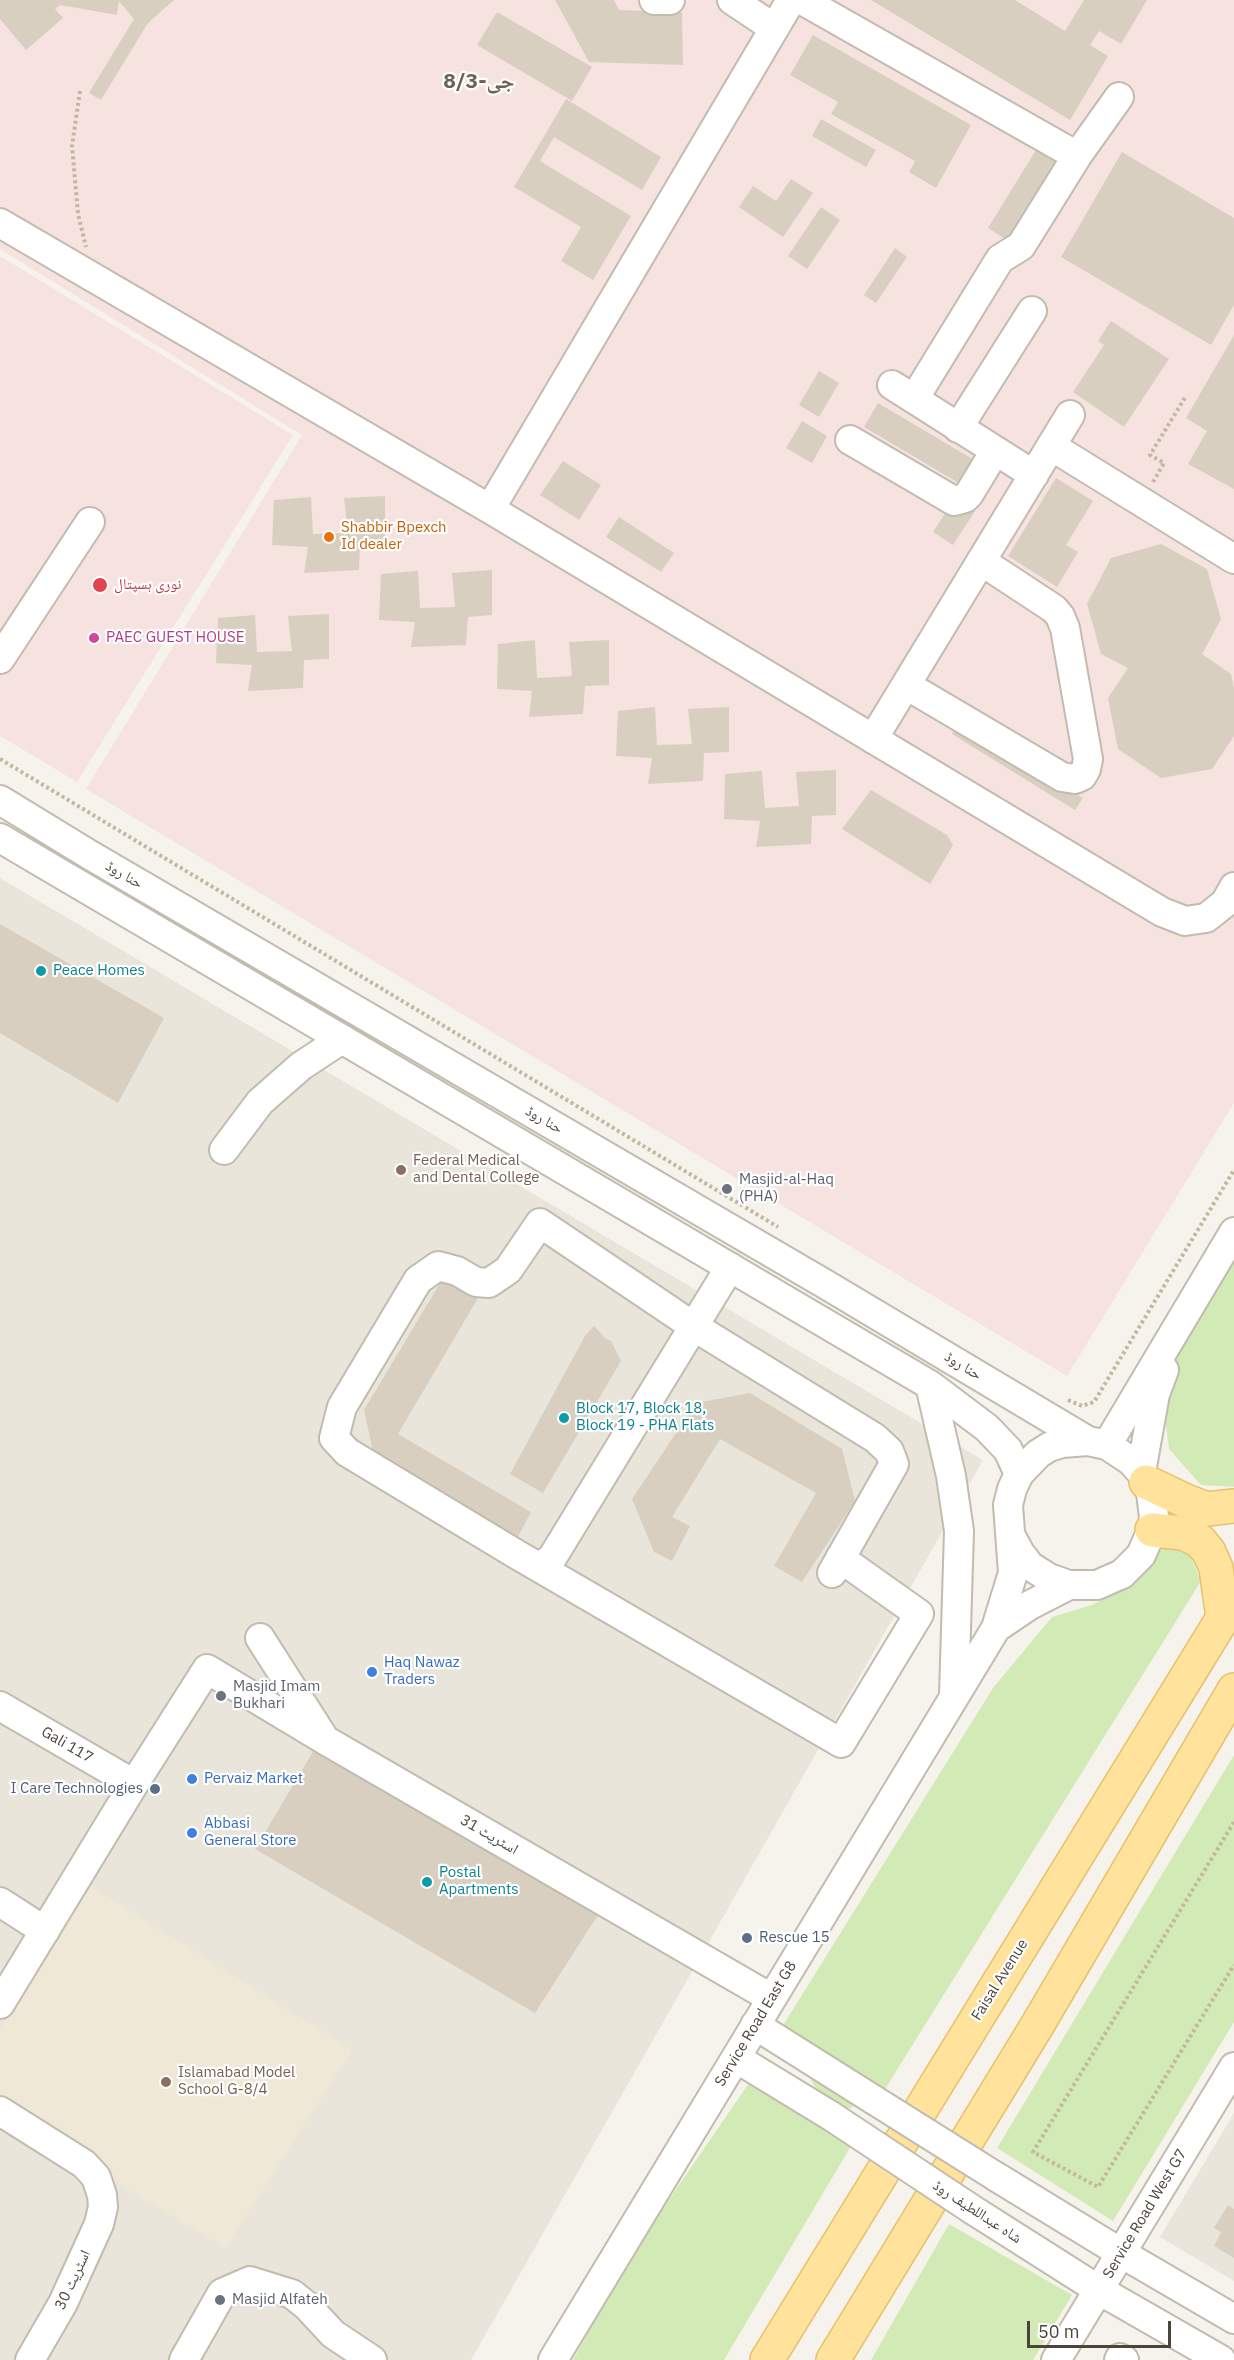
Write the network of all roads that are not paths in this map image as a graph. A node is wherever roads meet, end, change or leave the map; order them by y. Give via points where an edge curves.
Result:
1 (654, 0) edge
2 (670, 0) edge
3 (732, 0) edge
4 (791, 0) edge
5 (802, 0) edge
6 (774, 28) junction
7 (1119, 97) dead end
8 (1077, 156) junction
9 (0, 223) edge
10 (1032, 311) dead end
11 (1070, 415) dead end
12 (958, 428) junction
13 (850, 440) dead end
14 (1051, 446) junction
15 (995, 451) junction
16 (1034, 475) junction
17 (489, 509) junction
18 (90, 522) dead end
19 (1234, 559) edge
20 (981, 561) junction
21 (0, 659) edge
22 (906, 685) junction
23 (873, 738) junction
24 (0, 800) edge
25 (0, 838) edge
26 (1234, 887) edge
27 (342, 1039) junction
28 (406, 1040) junction
29 (389, 1067) junction
30 (224, 1150) dead end
31 (1234, 1232) edge
32 (729, 1267) junction
33 (1183, 1317) junction
34 (693, 1326) junction
35 (930, 1385) junction
36 (1097, 1443) junction
37 (1019, 1474) junction
38 (1144, 1477) junction
39 (1234, 1506) edge
40 (1152, 1530) junction
41 (1012, 1538) junction
42 (540, 1567) junction
43 (1070, 1586) junction
44 (1229, 1609) edge
45 (996, 1628) junction
46 (260, 1638) dead end
47 (1234, 1690) edge
48 (954, 1697) junction
49 (1, 1709) edge
50 (325, 1740) junction
51 (134, 1784) junction
52 (0, 1902) edge
53 (45, 1931) junction
54 (771, 1998) junction
55 (0, 2004) edge
56 (755, 2025) junction
57 (736, 2058) junction
58 (1234, 2067) edge
59 (0, 2110) edge
60 (1121, 2253) junction
61 (1099, 2290) junction
62 (1234, 2319) edge
63 (1213, 2358) edge
64 (30, 2360) edge
65 (184, 2360) edge
66 (372, 2360) edge
67 (553, 2360) edge
68 (767, 2360) edge
69 (833, 2360) edge
70 (1056, 2360) edge
71 (1119, 2360) edge
72 (1124, 2360) edge

1 - 2 street
3 - 6 street
4 - 6 street
5 - 8 street
6 - 17 street
7 - 8 street
8 - 12 street via 1021,246 1000,259 903,392
9 - 17 street
10 - 12 street
11 - 14 street
12 - 15 street
13 - 15 street via 954,501 969,494
14 - 16 street
14 - 19 street
15 - 16 street
16 - 20 street
17 - 23 street
18 - 21 street
20 - 22 street
20 - 22 street via 1060,616 1086,748 1082,776 1062,777
22 - 23 street
23 - 26 street via 1162,912 1185,921 1206,918 1225,903
24 - 28 street, حنا روڈ
25 - 27 street, حنا روڈ
27 - 29 street, حنا روڈ
27 - 30 street via 301,1066 260,1102
28 - 29 street
28 - 36 street, حنا روڈ
29 - 32 street, حنا روڈ
31 - 33 street
32 - 34 street
32 - 35 street, حنا روڈ
33 - 36 street
33 - 38 street via 1155,1394
34 - 42 street via 552,1558
34 - 42 street via 540,1223 508,1270 489,1283 476,1282 457,1270 438,1266 418,1280 342,1407 334,1438 347,1452
34 - 42 street via 875,1438 889,1451 894,1464 836,1565 919,1614 841,1743
35 - 37 street, حنا روڈ via 987,1428 1008,1450
35 - 48 street via 959,1531
36 - 37 street via 1049,1447
36 - 38 street via 1120,1452
37 - 41 street via 1008,1505
38 - 39 main road via 1207,1509
38 - 40 street via 1153,1505
40 - 43 street via 1141,1555 1122,1574 1097,1585
40 - 44 main road via 1183,1533 1200,1541 1216,1568
41 - 43 street via 1030,1566
41 - 45 street via 1013,1572
43 - 45 street via 1030,1605
44 - 68 main road, Faisal Avenue
45 - 48 street, Service Road East G8
46 - 50 street
47 - 69 main road via 1038,2024
48 - 54 street, Service Road East G8
49 - 51 street, Gali 117
50 - 51 street, اسٹریٹ 31 via 207,1669
50 - 54 street, اسٹریٹ 31
51 - 53 street
52 - 53 street
53 - 55 street
54 - 56 street, Service Road East G8
56 - 57 street, Service Road East G8
56 - 60 street, bridge
57 - 61 street, شاہ عبداللطیف روڈ, bridge
57 - 67 street, Service Road East G8
58 - 60 street, Service Road West G7
59 - 64 street, اسٹریٹ 30 via 84,2164 96,2177 102,2194 99,2224 63,2302
60 - 61 street, Service Road West G7
60 - 62 street
61 - 63 street, شاہ عبداللطیف روڈ
61 - 70 street, Service Road West G7
65 - 66 street via 222,2293 249,2281 292,2294 333,2334
71 - 72 street

